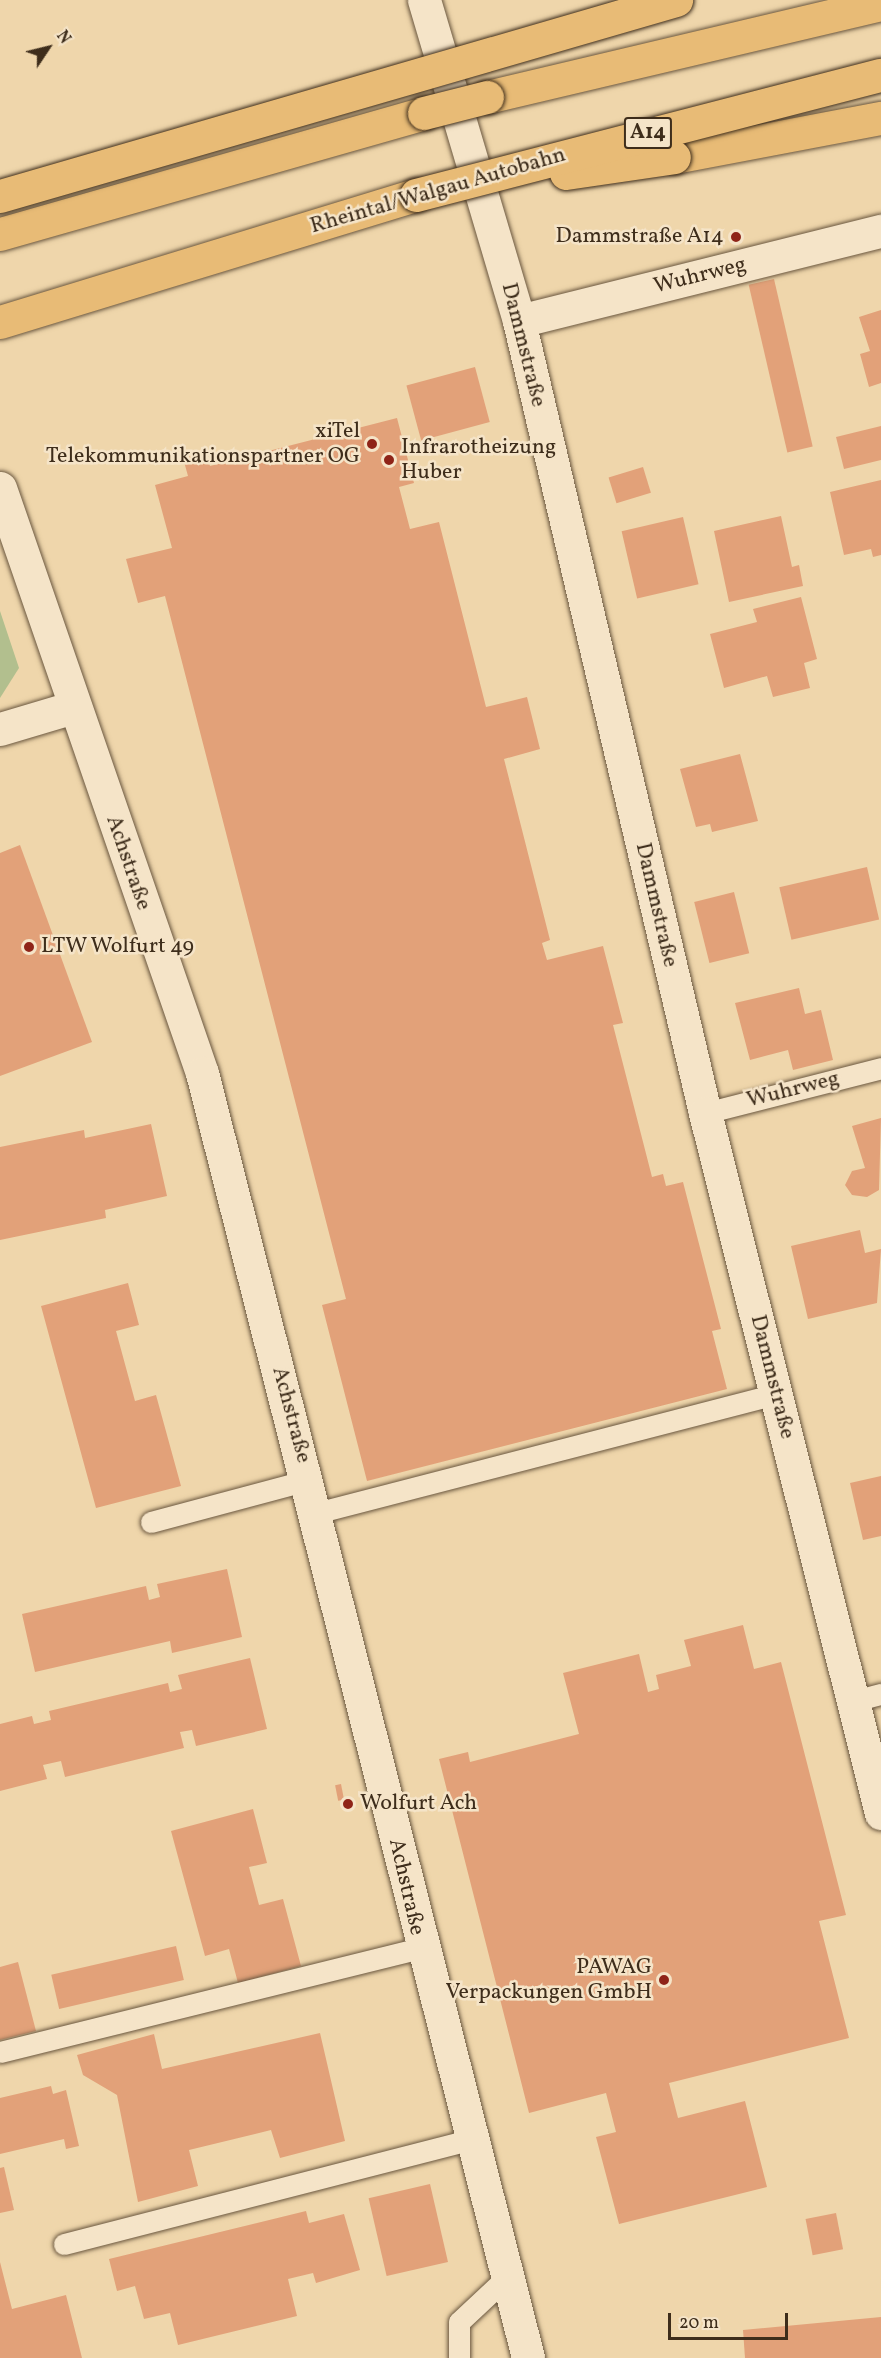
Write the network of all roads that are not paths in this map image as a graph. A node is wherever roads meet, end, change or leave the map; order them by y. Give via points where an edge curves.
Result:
1 (424, 0) edge
2 (676, 0) edge
3 (881, 4) edge
4 (881, 75) edge
5 (881, 117) edge
6 (416, 195) junction
7 (0, 196) edge
8 (881, 231) edge
9 (0, 234) edge
10 (519, 321) junction
11 (0, 322) edge
12 (0, 488) edge
13 (74, 707) junction
14 (0, 729) edge
15 (881, 1068) edge
16 (705, 1113) junction
17 (777, 1394) junction
18 (308, 1480) junction
19 (316, 1513) junction
20 (151, 1522) dead end
21 (868, 1698) edge
22 (881, 1813) edge
23 (420, 1948) junction
24 (0, 2052) edge
25 (470, 2140) junction
26 (64, 2244) dead end
27 (506, 2278) junction
28 (459, 2358) edge
29 (528, 2358) edge

1 - 10 street, Dammstraße
2 - 7 highway, bridge
3 - 9 highway, bridge via 424,113
4 - 6 highway, Rheintal/Walgau Autobahn / A14, bridge
5 - 6 highway, bridge via 674,157
6 - 11 highway, Rheintal/Walgau Autobahn / A14
8 - 10 street, Wuhrweg
10 - 16 street, Dammstraße
12 - 13 street, Achstraße
13 - 14 street
13 - 18 street, Achstraße via 202,1072
15 - 16 lane, Wuhrweg
16 - 17 street, Dammstraße
17 - 19 lane
17 - 21 street, Dammstraße
18 - 19 street, Achstraße
18 - 20 lane
19 - 23 street, Achstraße
21 - 22 street, Dammstraße
23 - 24 lane
23 - 25 street, Achstraße
25 - 26 lane
25 - 27 street, Achstraße
27 - 28 lane via 459,2322
27 - 29 street, Achstraße

